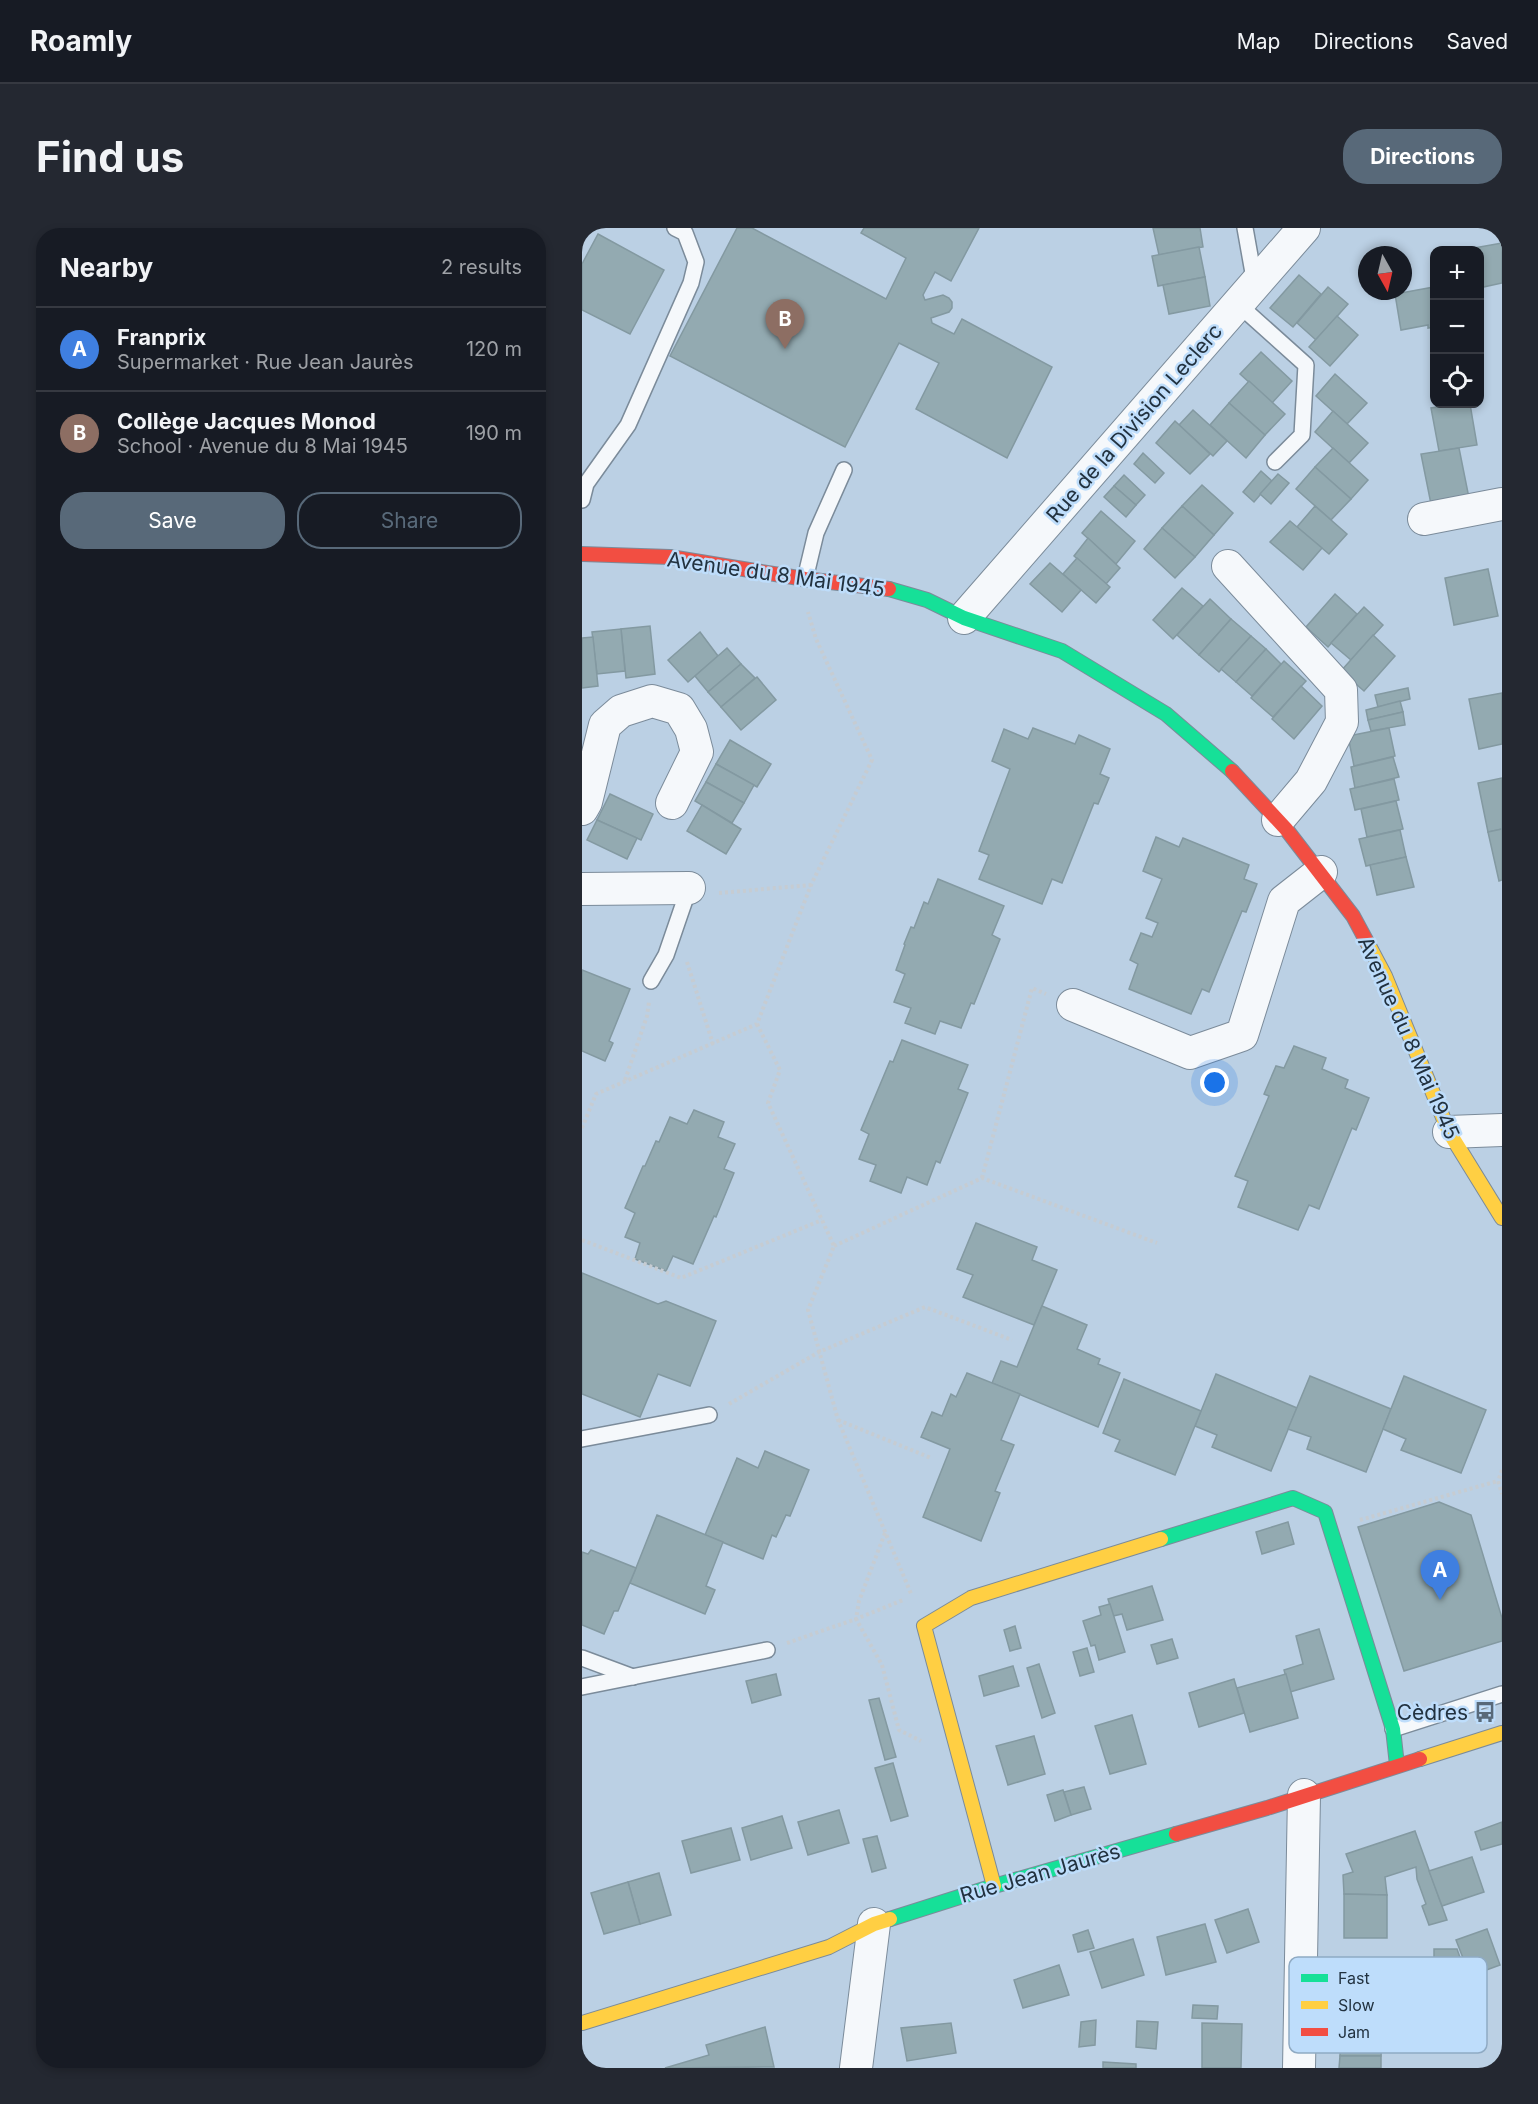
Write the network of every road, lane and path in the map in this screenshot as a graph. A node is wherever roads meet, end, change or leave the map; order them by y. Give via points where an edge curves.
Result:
1 (675, 228) edge
2 (1245, 228) edge
3 (1304, 228) edge
4 (1246, 294) junction
5 (1275, 462) dead end
6 (844, 470) dead end
7 (582, 500) edge
8 (1502, 504) edge
9 (1424, 519) dead end
10 (582, 554) edge
11 (1228, 566) dead end
12 (639, 569) dead end
13 (805, 579) junction
14 (932, 616) dead end
15 (964, 618) junction
16 (672, 803) dead end
17 (582, 809) edge
18 (1278, 820) junction
19 (1321, 872) junction
20 (811, 885) junction
21 (689, 888) junction
22 (582, 889) edge
23 (686, 961) dead end
24 (651, 981) joint
25 (1073, 1005) joint
26 (757, 1024) junction
27 (713, 1044) junction
28 (625, 1081) junction
29 (582, 1128) edge
30 (1502, 1130) edge
31 (1449, 1132) junction
32 (982, 1178) junction
33 (1502, 1218) edge
34 (822, 1220) junction
35 (582, 1240) edge
36 (1157, 1243) dead end
37 (834, 1246) junction
38 (1012, 1340) dead end
39 (819, 1352) junction
40 (709, 1415) joint
41 (838, 1420) junction
42 (582, 1439) edge
43 (931, 1458) dead end
44 (1502, 1470) edge
45 (1498, 1481) junction
46 (1502, 1494) edge
47 (1329, 1529) junction
48 (885, 1533) junction
49 (912, 1596) junction
50 (856, 1619) junction
51 (924, 1626) junction
52 (767, 1650) joint
53 (582, 1658) edge
54 (633, 1677) junction
55 (582, 1687) edge
56 (1502, 1694) edge
57 (1393, 1729) junction
58 (1502, 1733) edge
59 (962, 1762) junction
60 (1397, 1765) junction
61 (1304, 1795) junction
62 (994, 1886) junction
63 (874, 1924) junction
64 (1301, 1957) edge
65 (582, 2023) edge
66 (1299, 2053) edge
67 (856, 2068) edge
68 (1299, 2068) edge

1 - 7 lane via 685,233 696,262 691,283 628,425 586,484
2 - 4 lane
3 - 4 street, Rue de la Division Leclerc
4 - 5 lane via 1306,365 1302,435
4 - 15 street, Rue de la Division Leclerc
6 - 13 lane via 816,533
8 - 9 street
10 - 12 street, Avenue du 8 Mai 1945
10 - 13 street, Avenue du 8 Mai 1945 via 670,557
11 - 18 street via 1341,690 1342,722 1311,782
13 - 15 street, Avenue du 8 Mai 1945 via 885,588 927,600
13 - 20 path via 803,596 816,639 872,760
14 - 15 street, Avenue du 8 Mai 1945
15 - 18 street, Avenue du 8 Mai 1945 via 1062,651 1166,714 1239,777
16 - 17 street via 697,752 692,729 679,708 652,701 621,711 605,725
18 - 19 street, Avenue du 8 Mai 1945
19 - 25 street via 1284,901 1242,1035 1190,1053
19 - 31 street, Avenue du 8 Mai 1945 via 1353,916 1385,976
20 - 21 path via 705,894
20 - 26 path
21 - 22 street
21 - 24 lane via 666,955
23 - 27 path
24 - 28 path via 647,1016
25 - 32 path via 1032,988
26 - 27 path
26 - 34 path via 780,1070 768,1103
27 - 28 path
28 - 29 path via 596,1094
30 - 31 street
31 - 33 street, Avenue du 8 Mai 1945
32 - 36 path
32 - 37 path
34 - 35 path via 681,1278
34 - 37 path
37 - 39 path via 808,1310
38 - 39 path via 925,1307
39 - 40 path
39 - 41 path
40 - 42 lane
41 - 43 path
41 - 48 path
44 - 45 path
45 - 46 path
45 - 47 path
47 - 51 street via 1325,1512 1293,1498 971,1598
47 - 57 street
48 - 49 path
48 - 50 path
49 - 50 path
49 - 51 path
50 - 52 path
50 - 59 path via 882,1665 899,1730
51 - 59 street
52 - 54 lane
53 - 54 lane
54 - 55 lane
56 - 57 lane
57 - 60 street
58 - 60 street, Rue Jean Jaurès
59 - 62 street
60 - 61 street, Rue Jean Jaurès
61 - 62 street, Rue Jean Jaurès
61 - 64 street
62 - 63 street, Rue Jean Jaurès
63 - 65 street, Rue Jean Jaurès via 829,1947
63 - 67 street
66 - 68 street

